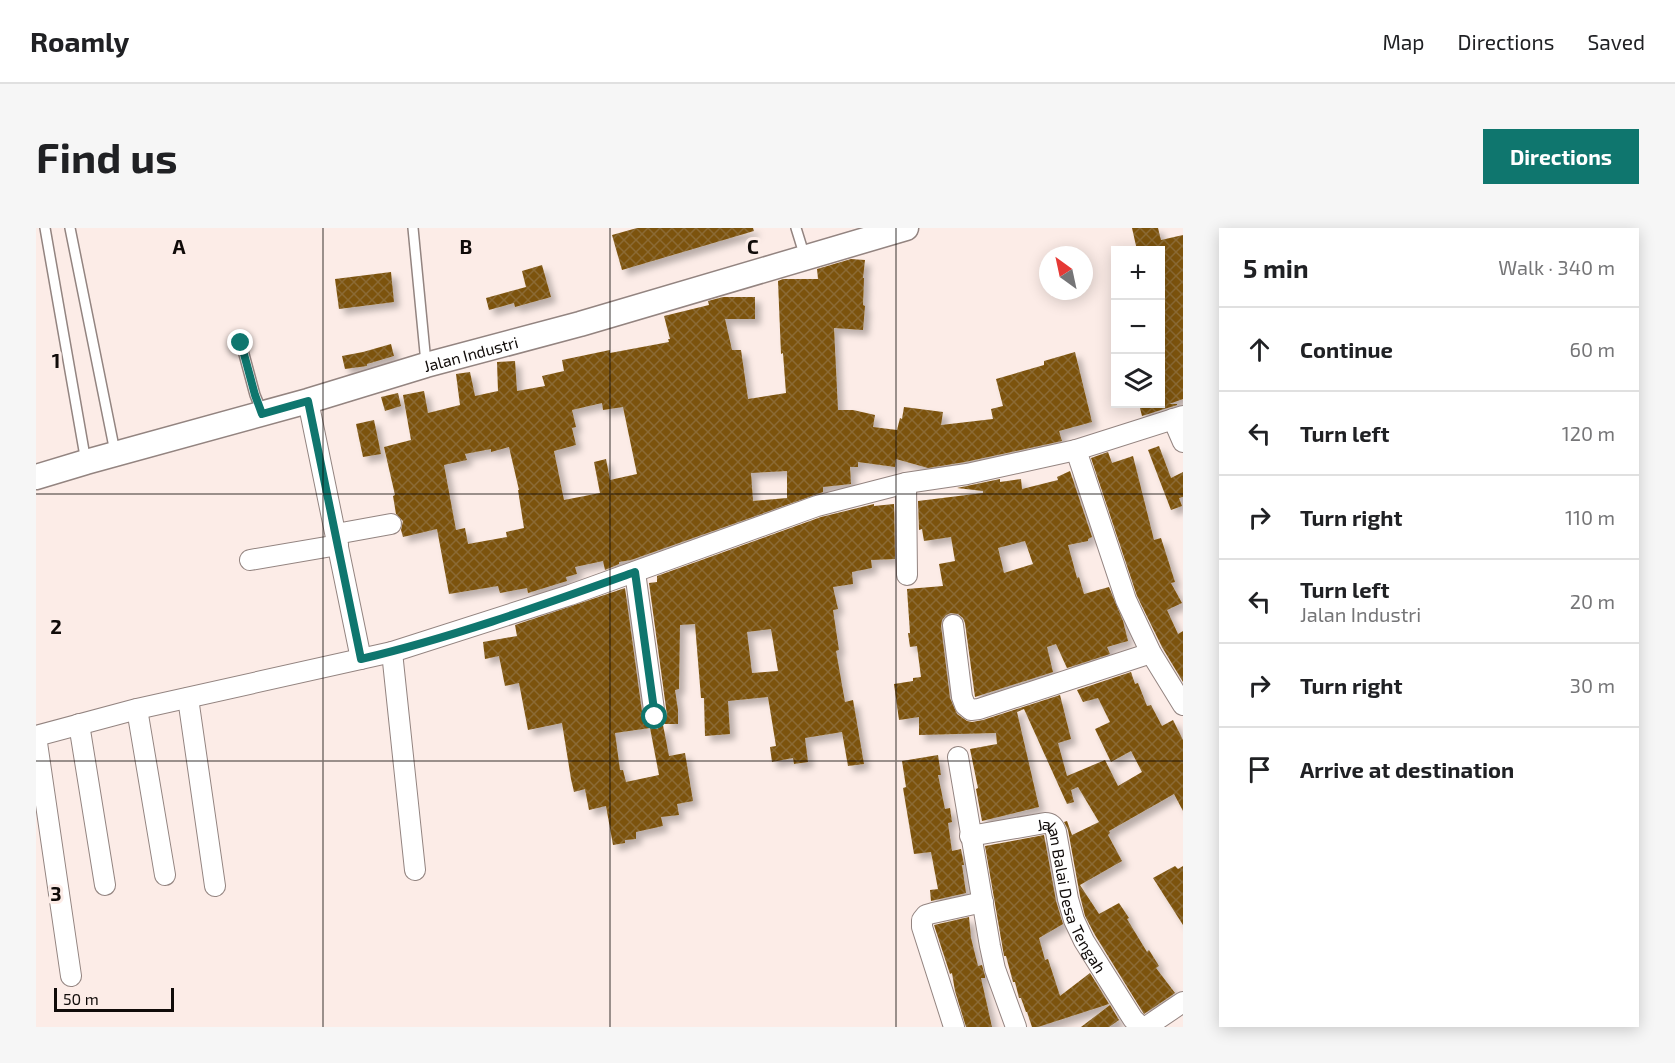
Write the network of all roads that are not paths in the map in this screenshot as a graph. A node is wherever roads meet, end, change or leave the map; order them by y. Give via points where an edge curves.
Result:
1 (45, 228) edge
2 (70, 228) edge
3 (413, 228) edge
4 (796, 228) edge
5 (906, 228) edge
6 (805, 257) junction
7 (241, 343) dead end
8 (426, 365) junction
9 (308, 401) junction
10 (262, 414) junction
11 (1178, 417) edge
12 (1183, 442) edge
13 (1076, 450) junction
14 (115, 454) junction
15 (86, 462) junction
16 (36, 477) edge
17 (906, 483) junction
18 (390, 524) dead end
19 (337, 540) junction
20 (250, 560) dead end
21 (635, 572) junction
22 (907, 575) dead end
23 (953, 625) dead end
24 (392, 652) junction
25 (1151, 652) junction
26 (361, 659) junction
27 (188, 698) junction
28 (1183, 705) edge
29 (138, 709) junction
30 (655, 717) dead end
31 (79, 724) junction
32 (36, 736) edge
33 (958, 758) dead end
34 (970, 836) junction
35 (415, 870) dead end
36 (165, 875) dead end
37 (105, 885) dead end
38 (215, 886) dead end
39 (983, 902) junction
40 (72, 976) dead end
41 (1182, 1005) edge
42 (954, 1027) edge
43 (1016, 1027) edge
44 (1141, 1027) edge
45 (1146, 1027) edge

1 - 15 lane
2 - 14 lane
3 - 8 lane
4 - 6 lane
5 - 6 street, Jalan Industri
6 - 8 street, Jalan Industri
7 - 10 lane
8 - 9 street, Jalan Industri
9 - 10 street, Jalan Industri
9 - 19 street
10 - 14 street, Jalan Industri
11 - 12 street
11 - 13 street
13 - 17 street
13 - 25 street via 1126,600
14 - 15 street, Jalan Industri
15 - 16 street, Jalan Industri
17 - 21 street via 816,506
17 - 22 street
18 - 19 street
19 - 20 street
19 - 26 street
21 - 24 street
21 - 30 street
23 - 25 street via 962,697 971,710
24 - 26 street
24 - 35 street
25 - 28 street
26 - 27 street
27 - 29 street
27 - 38 street
29 - 31 street
29 - 36 street
31 - 32 street
31 - 37 street
32 - 40 street
33 - 34 street
34 - 39 street
34 - 44 street, Jalan Balai Desa Tengah via 1045,823 1053,826 1079,932
39 - 42 street via 926,915 921,920
39 - 43 street via 995,969
41 - 45 street

